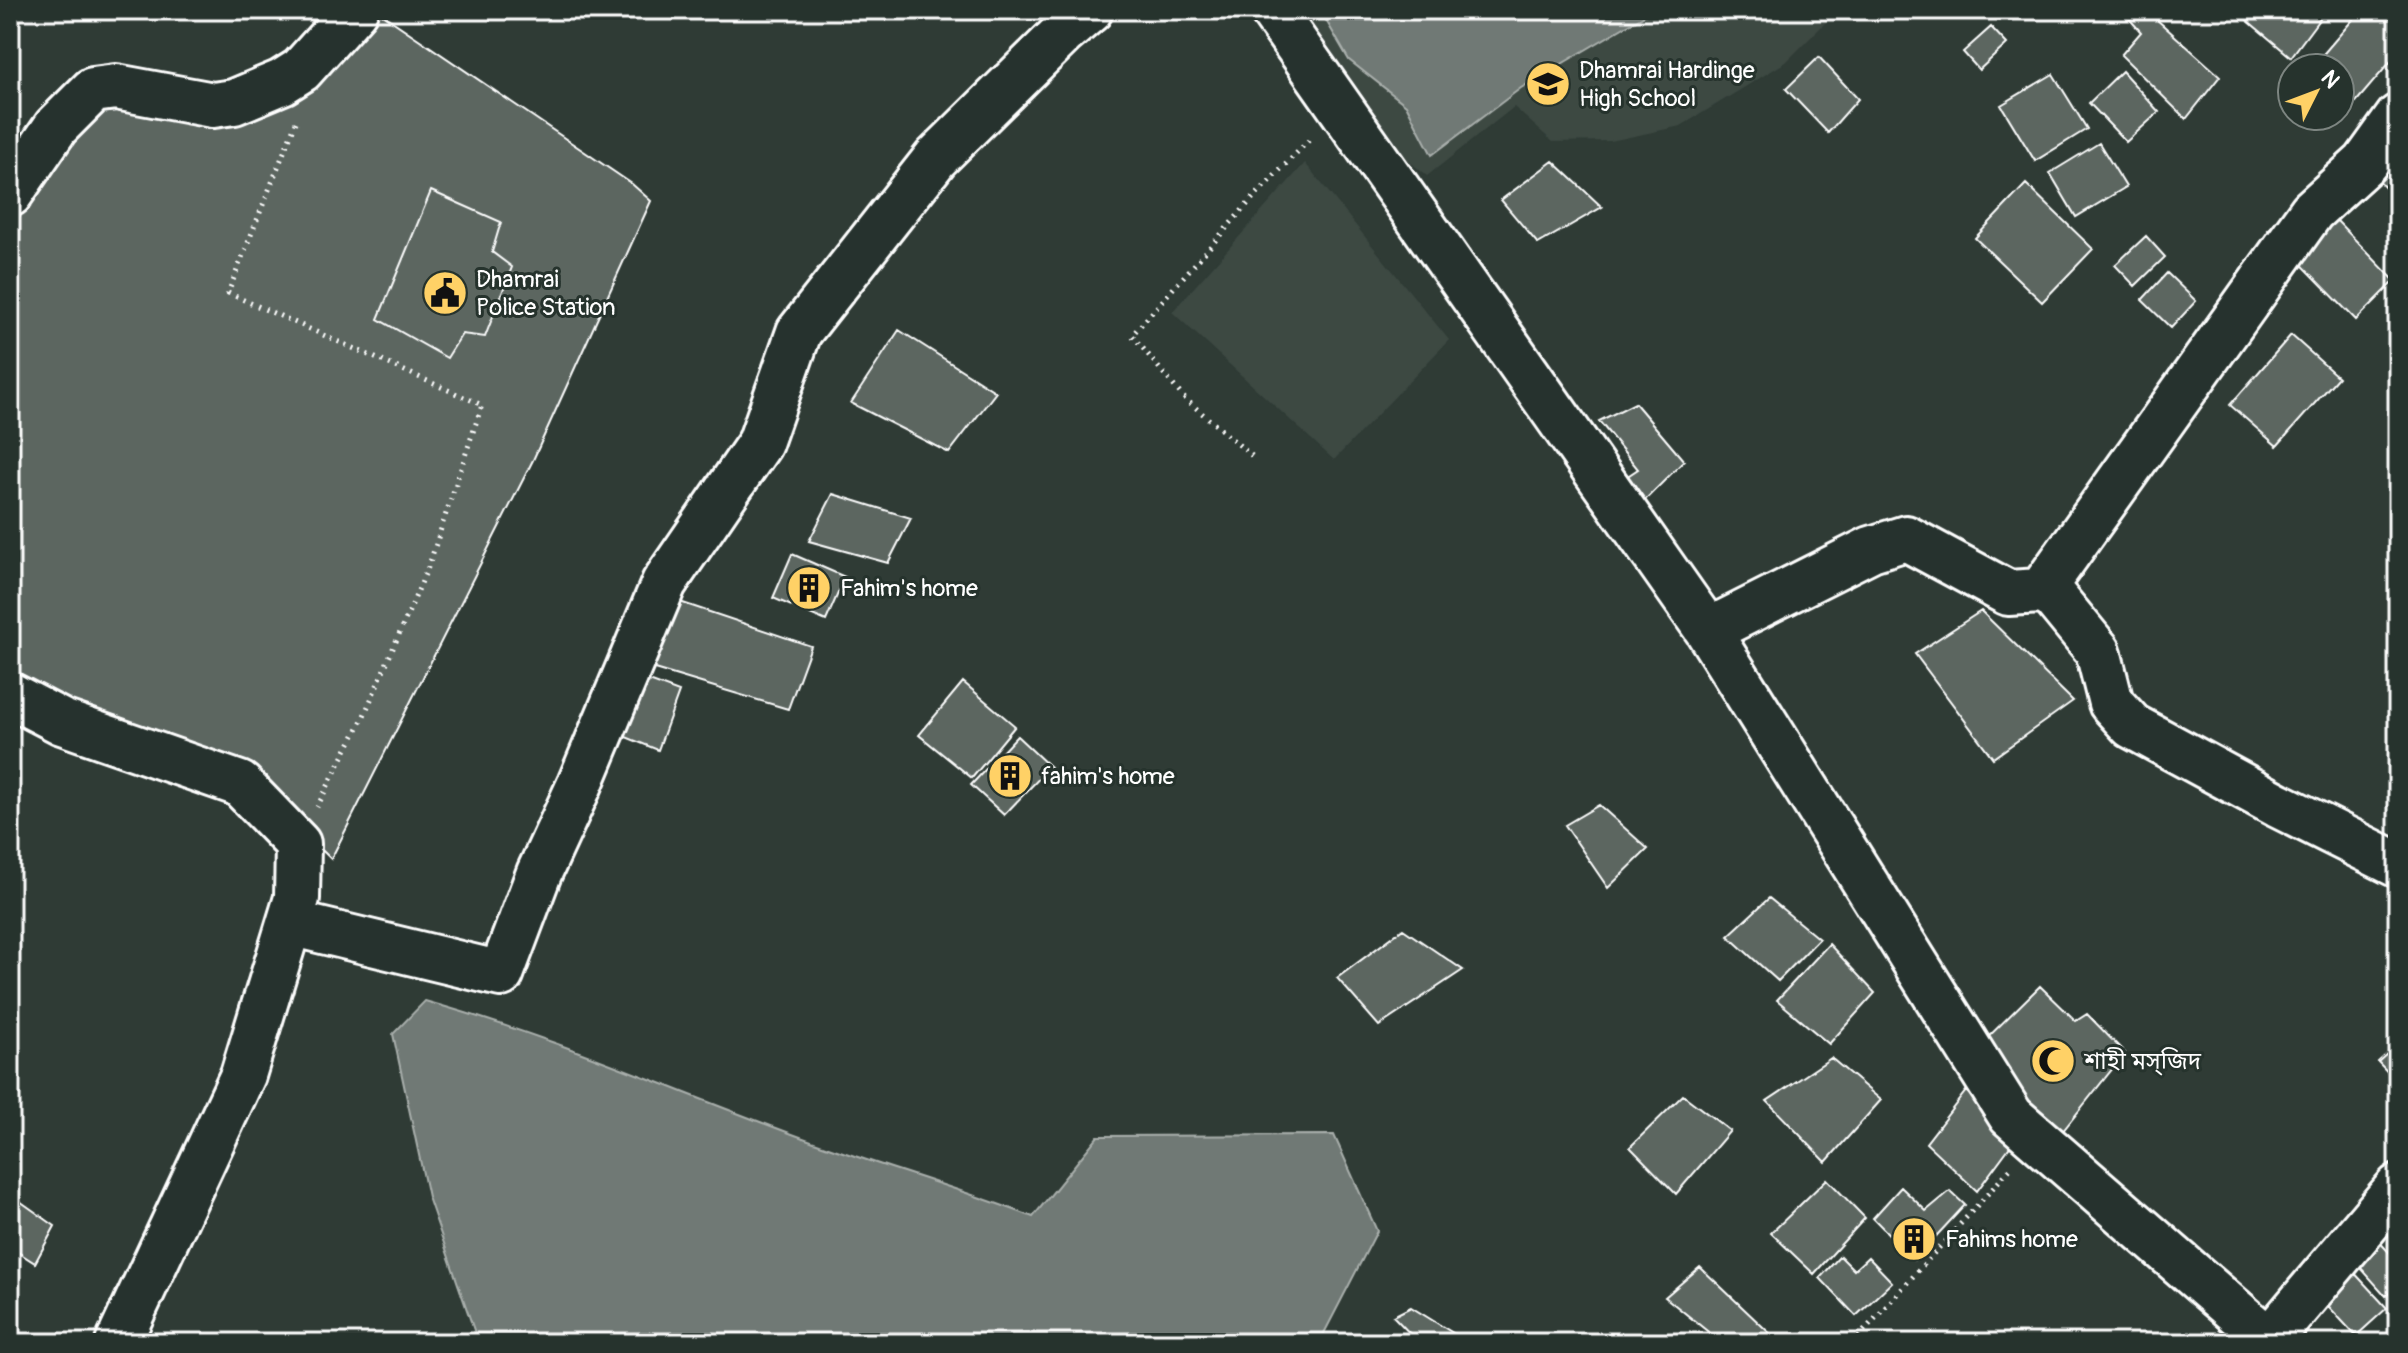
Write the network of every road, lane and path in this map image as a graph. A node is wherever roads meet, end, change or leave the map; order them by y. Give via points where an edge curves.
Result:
1 (355, 10) edge
2 (1090, 10) edge
3 (1272, 10) edge
4 (1341, 107) junction
5 (301, 108) dead end
6 (2398, 117) edge
7 (10, 194) edge
8 (1252, 456) dead end
9 (2041, 591) junction
10 (1708, 631) junction
11 (10, 695) edge
12 (298, 844) junction
13 (2398, 865) edge
14 (290, 923) junction
15 (2037, 1138) junction
16 (2398, 1187) edge
17 (2271, 1342) edge
18 (118, 1343) edge
19 (1853, 1343) edge

1 - 7 street via 301,70 234,102 213,105 116,87 93,90 56,127
2 - 14 street via 936,158 799,332 760,443 664,583 501,974
3 - 4 street
4 - 8 path via 1132,335 1183,397
4 - 10 street
5 - 12 path via 228,293 482,405 429,565 363,718
6 - 9 street via 2365,163 2312,211
9 - 10 street via 2008,593 1906,538 1871,549
9 - 13 street via 2053,596 2098,651 2111,703 2132,726
10 - 15 street via 2011,1116
11 - 12 street via 62,722 240,784
12 - 14 street via 297,898
14 - 18 street via 243,1075
15 - 17 street
15 - 19 path
16 - 17 street

